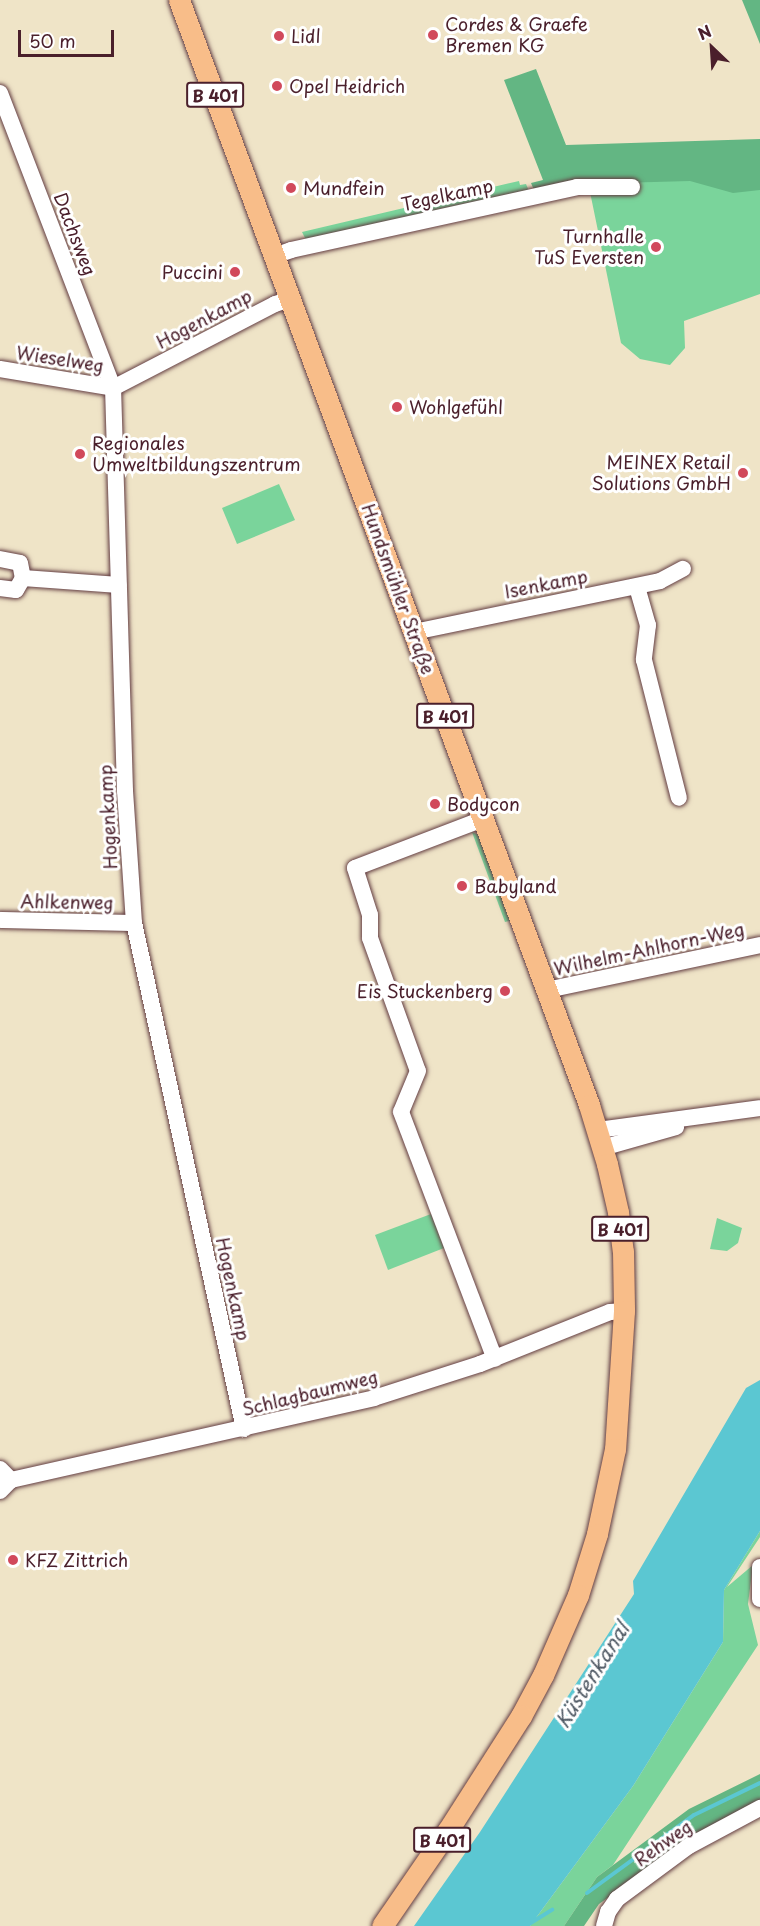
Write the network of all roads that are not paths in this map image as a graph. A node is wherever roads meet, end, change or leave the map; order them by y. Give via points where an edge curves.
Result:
1 (179, 0) edge
2 (0, 93) edge
3 (632, 187) dead end
4 (274, 256) junction
5 (290, 299) junction
6 (0, 369) edge
7 (114, 388) junction
8 (0, 560) edge
9 (683, 568) dead end
10 (23, 578) junction
11 (119, 585) junction
12 (637, 587) junction
13 (0, 588) edge
14 (414, 632) junction
15 (679, 798) dead end
16 (483, 819) junction
17 (0, 920) edge
18 (134, 923) junction
19 (760, 945) edge
20 (547, 990) junction
21 (760, 1108) edge
22 (600, 1139) junction
23 (624, 1311) junction
24 (495, 1359) junction
25 (244, 1429) junction
26 (4, 1480) edge
27 (760, 1568) edge
28 (760, 1599) edge
29 (760, 1808) edge
30 (382, 1926) edge
31 (604, 1926) edge

1 - 4 main road, Hundsmühler Straße / B 401
2 - 7 street, Dachsweg
3 - 4 street, Tegelkamp via 577,187
4 - 5 main road, Hundsmühler Straße / B 401
5 - 7 street, Hogenkamp
5 - 14 main road, Hundsmühler Straße / B 401
6 - 7 street, Wieselweg
7 - 11 street, Hogenkamp
8 - 10 street via 20,563
9 - 12 street, Isenkamp via 660,581
10 - 11 street
10 - 13 street via 15,590
11 - 18 street, Hogenkamp via 125,791
12 - 14 street, Isenkamp
12 - 15 street via 648,625 645,660
14 - 16 main road, Hundsmühler Straße / B 401
16 - 20 main road, Hundsmühler Straße / B 401
16 - 24 street via 355,868 370,915 370,938 418,1071 401,1112
17 - 18 street, Ahlkenweg
18 - 25 street, Hogenkamp
19 - 20 street, Wilhelm-Ahlhorn-Weg
20 - 22 main road, Hundsmühler Straße / B 401
21 - 22 street
22 - 23 main road, B 401 via 619,1222
23 - 24 street, Schlagbaumweg via 610,1312
23 - 30 main road, B 401 via 615,1449 597,1534 578,1595 521,1716
24 - 25 street, Schlagbaumweg via 374,1398
25 - 26 street, Schlagbaumweg
27 - 28 street
29 - 31 street, Rehweg via 689,1846 617,1899

